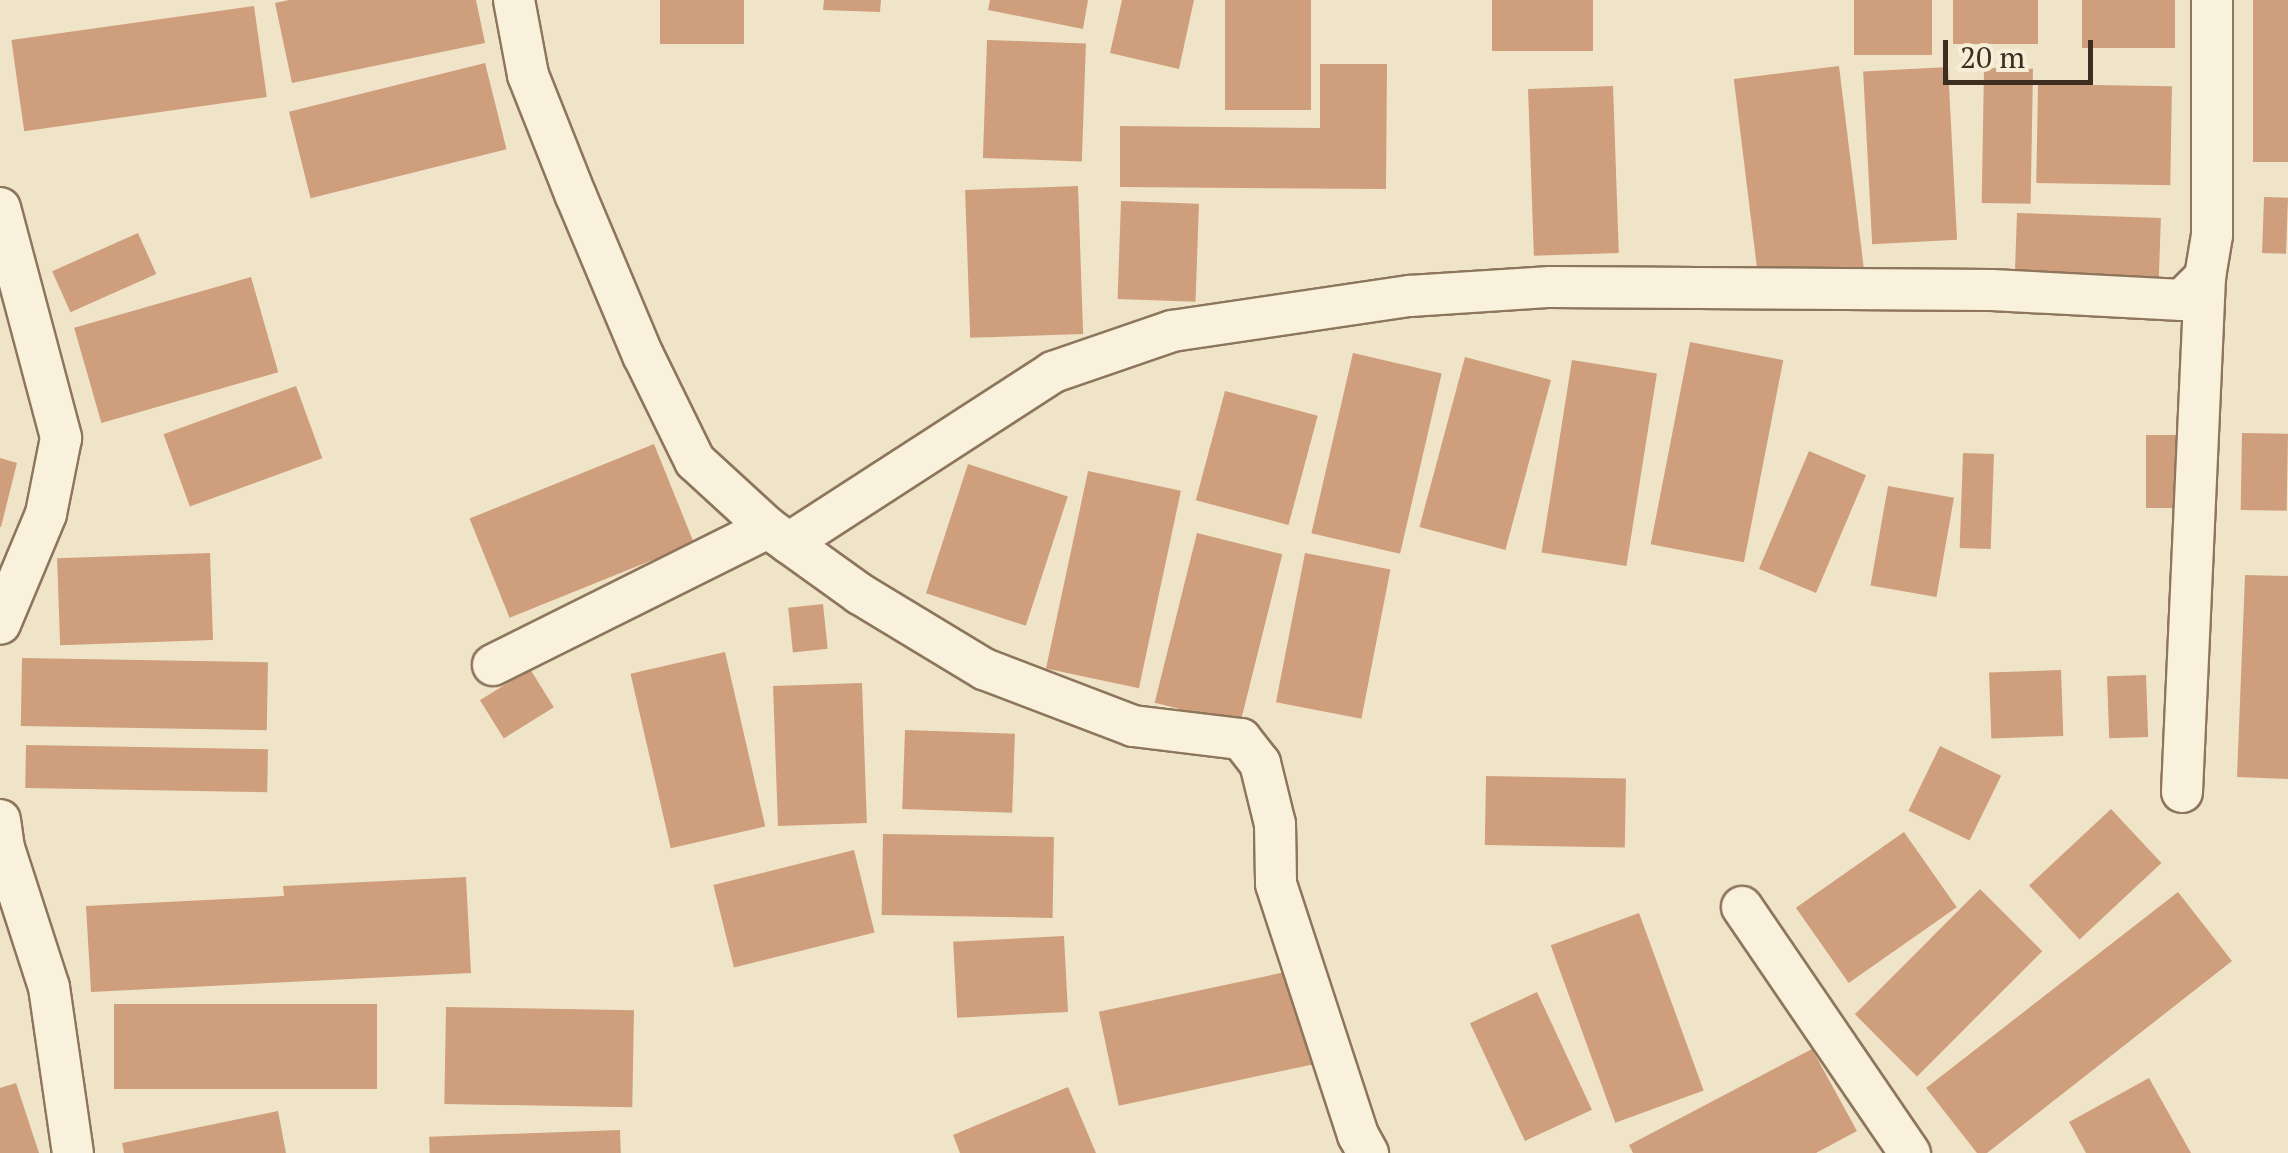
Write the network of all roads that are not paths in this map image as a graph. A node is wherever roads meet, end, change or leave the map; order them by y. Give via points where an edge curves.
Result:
1 (514, 0) edge
2 (2212, 0) edge
3 (0, 208) edge
4 (2205, 278) junction
5 (778, 535) junction
6 (0, 624) edge
7 (493, 665) dead end
8 (2182, 792) dead end
9 (0, 820) edge
10 (1742, 907) dead end
11 (73, 1153) edge
12 (1368, 1153) edge
13 (1910, 1153) edge

1 - 5 street via 528,75 643,355 695,461
2 - 4 street via 2212,235
3 - 6 street via 61,438 46,514
4 - 5 street via 2182,300 1992,290 1551,287 1410,296 1172,331 1053,372
4 - 8 street
5 - 7 street
5 - 12 street via 984,669 1133,726 1241,740 1260,762 1275,824 1276,884
9 - 11 street via 49,988
10 - 13 street

